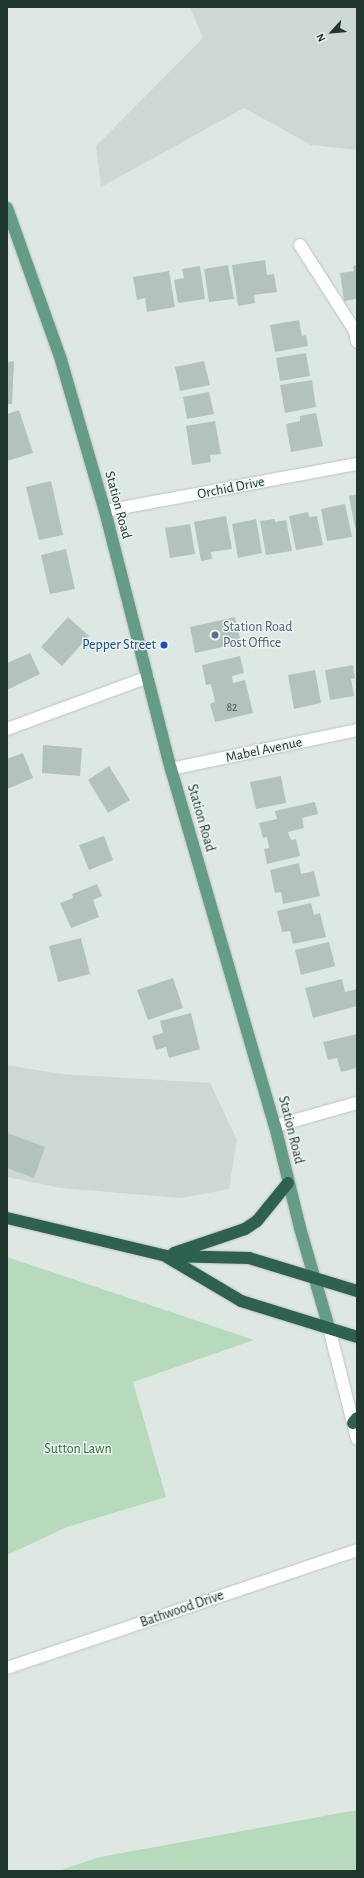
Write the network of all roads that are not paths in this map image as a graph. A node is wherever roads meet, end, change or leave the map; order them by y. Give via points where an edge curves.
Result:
1 (7, 208) edge
2 (300, 245) dead end
3 (357, 342) edge
4 (357, 464) edge
5 (105, 511) junction
6 (148, 677) junction
7 (7, 729) edge
8 (357, 730) edge
9 (171, 769) junction
10 (357, 1103) edge
11 (275, 1126) junction
12 (288, 1183) junction
13 (7, 1218) edge
14 (166, 1256) junction
15 (314, 1278) junction
16 (357, 1291) edge
17 (329, 1328) junction
18 (357, 1337) edge
19 (355, 1420) edge
20 (357, 1439) edge
21 (357, 1550) edge
22 (7, 1668) edge

1 - 5 main road, Station Road via 62,360
2 - 3 street via 355,331
4 - 5 street, Orchid Drive
5 - 6 main road, Station Road
6 - 7 street
6 - 9 main road, Station Road
8 - 9 street, Mabel Avenue
9 - 11 main road, Station Road
10 - 11 street
11 - 12 main road, Station Road
12 - 14 highway via 257,1221 246,1229
12 - 15 main road, Station Road
13 - 14 highway
14 - 15 highway via 249,1258
14 - 17 highway via 240,1301
15 - 16 highway
15 - 17 main road, Station Road
17 - 18 highway
17 - 19 street, Station Road
19 - 20 street, Station Road
21 - 22 street, Bathwood Drive

